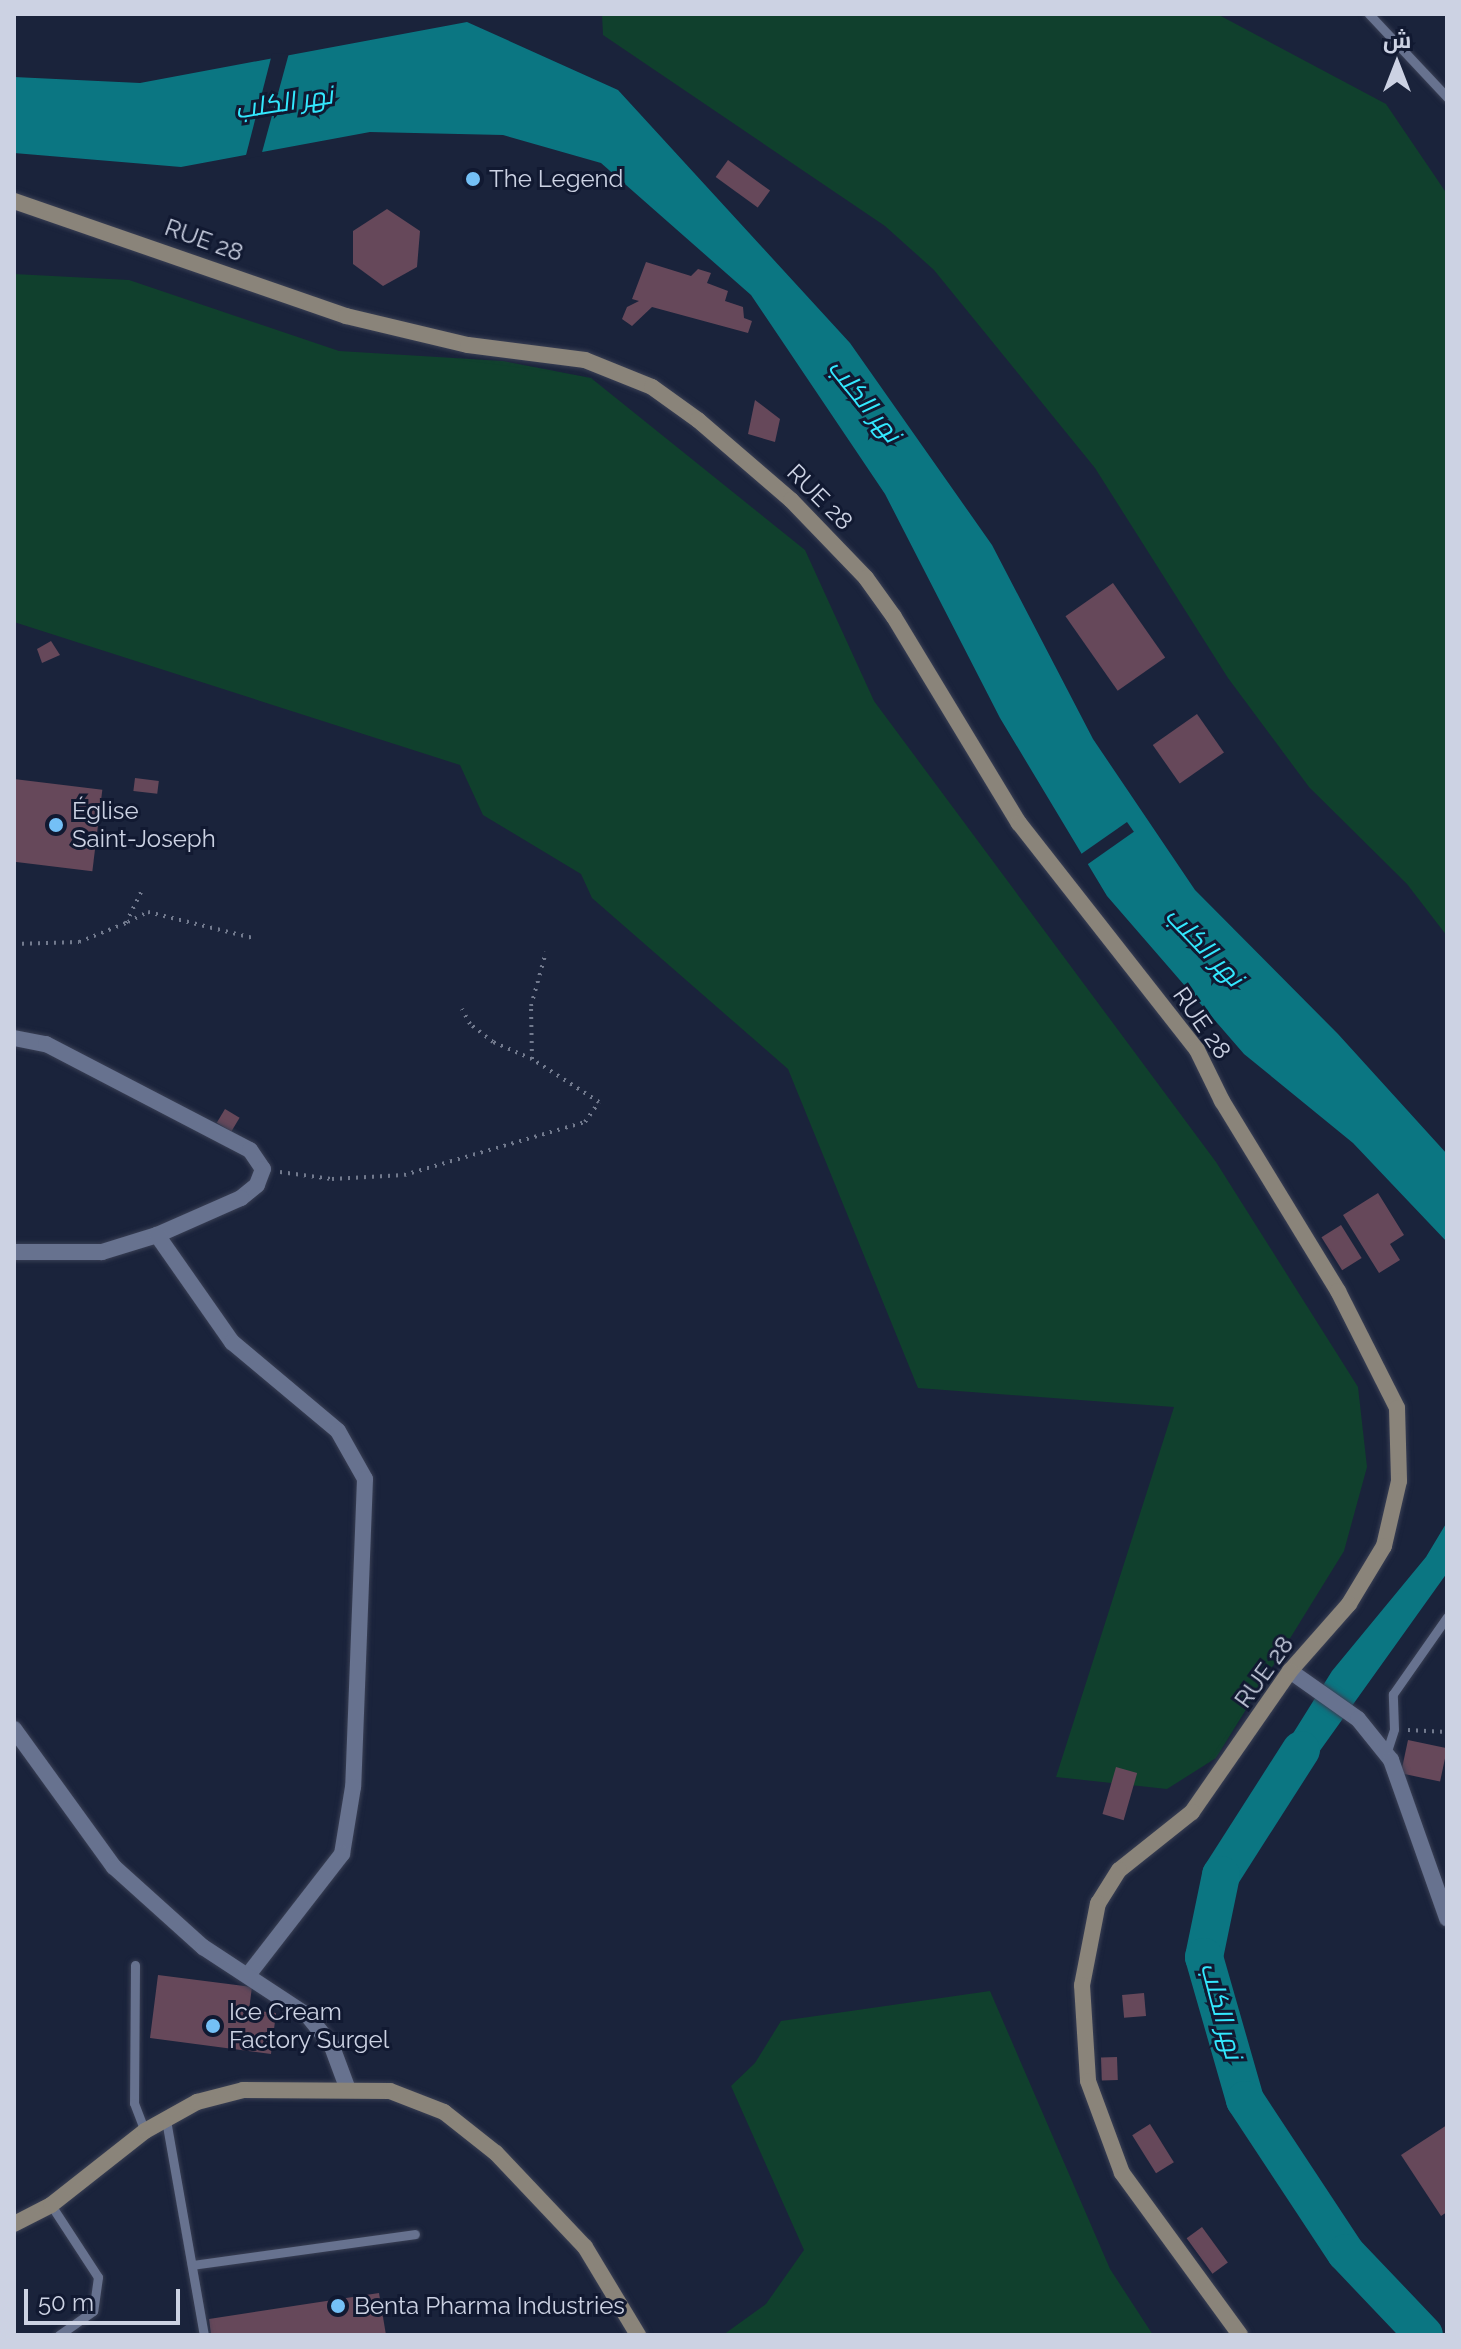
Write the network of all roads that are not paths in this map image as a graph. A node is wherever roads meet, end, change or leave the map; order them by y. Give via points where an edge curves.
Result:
1 (1369, 14) edge
2 (1447, 97) edge
3 (14, 201) edge
4 (14, 1038) edge
5 (157, 1235) junction
6 (14, 1252) edge
7 (1447, 1617) edge
8 (1290, 1671) junction
9 (14, 1729) edge
10 (1386, 1754) junction
11 (1447, 1918) edge
12 (135, 1965) dead end
13 (248, 1975) junction
14 (347, 2087) junction
15 (166, 2120) junction
16 (145, 2131) junction
17 (51, 2205) junction
18 (14, 2224) edge
19 (415, 2234) dead end
20 (192, 2265) junction
21 (59, 2335) edge
22 (204, 2335) edge
23 (638, 2335) edge
24 (1240, 2335) edge

1 - 2 lane
3 - 8 street, RUE 28 via 346,316 468,345 585,360 652,387 743,457 866,578 1019,823 1197,1050 1388,1382 1401,1431 1392,1526 1349,1604
4 - 5 street via 58,1050 250,1150 263,1169 257,1185 241,1198
5 - 6 street via 102,1252
5 - 13 street via 232,1342 338,1431 365,1479 353,1787 342,1854
7 - 10 lane via 1394,1691 1394,1729
8 - 10 street via 1358,1719
8 - 24 street, RUE 28 via 1192,1812 1119,1870 1098,1903 1082,1985 1088,2081 1122,2173
9 - 13 street via 114,1867 203,1947
10 - 11 street
12 - 16 lane via 134,2103
13 - 14 street via 319,2028
14 - 15 street via 243,2090 197,2102
14 - 23 street via 419,2098 496,2153 585,2247
15 - 16 street
15 - 20 lane
16 - 17 street
17 - 18 street
17 - 21 lane via 98,2277 93,2311
19 - 20 lane
20 - 22 lane

